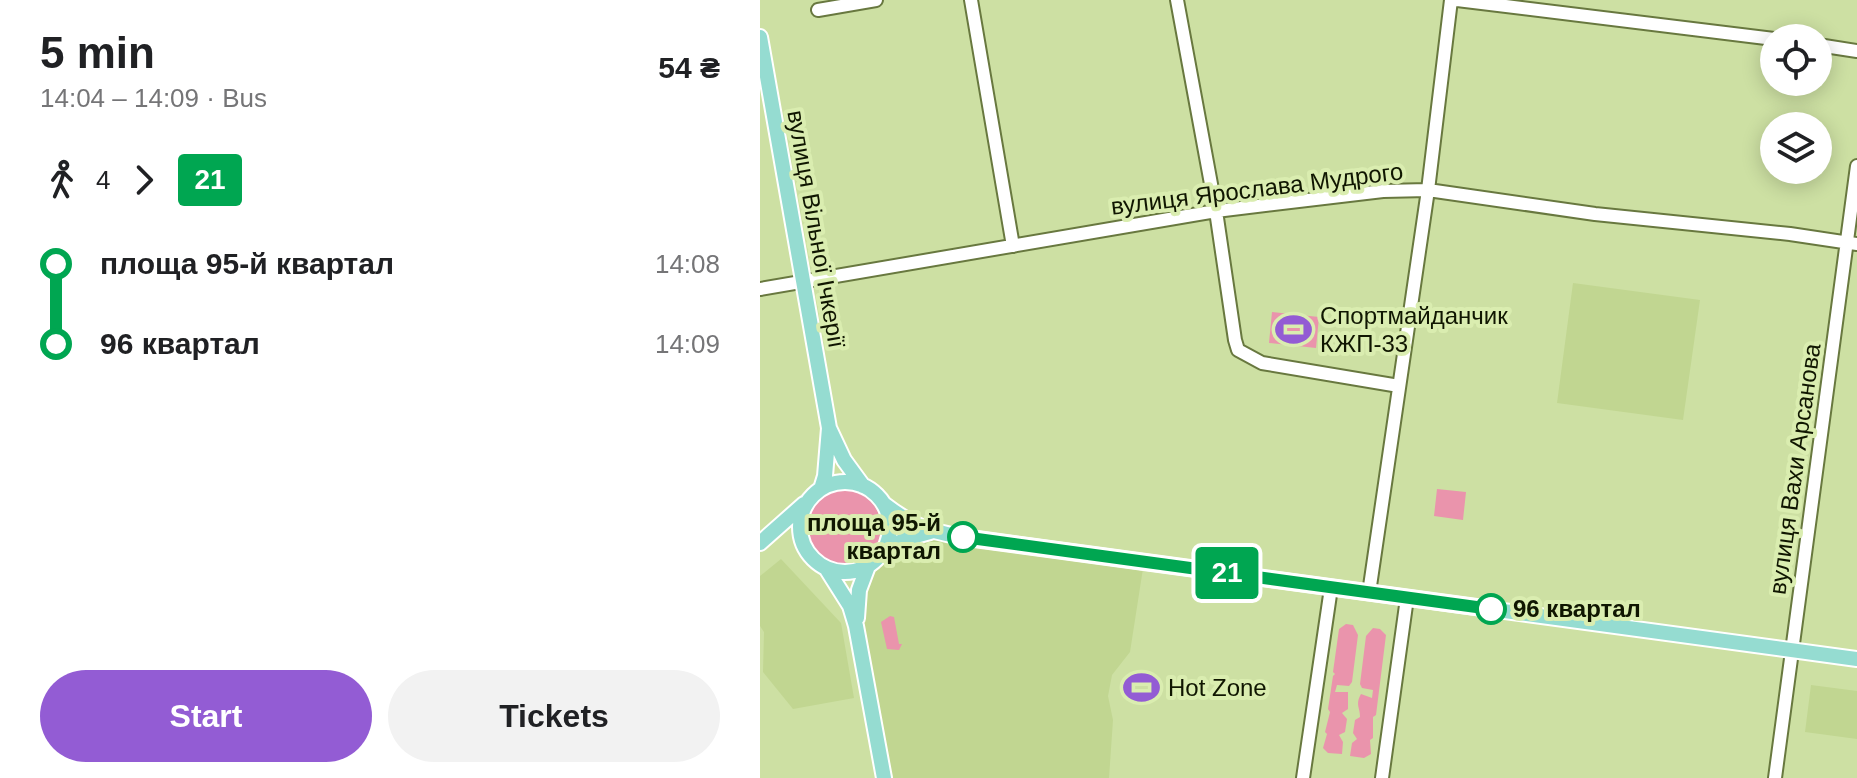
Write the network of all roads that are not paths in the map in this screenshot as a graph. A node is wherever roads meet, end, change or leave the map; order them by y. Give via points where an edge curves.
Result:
1 (876, 0) edge
2 (971, 0) edge
3 (1177, 0) edge
4 (1451, 0) edge
5 (1457, 0) edge
6 (818, 10) dead end
7 (760, 37) edge
8 (1760, 37) edge
9 (1832, 47) edge
10 (1857, 51) edge
11 (1857, 166) edge
12 (1428, 190) junction
13 (1216, 211) junction
14 (1853, 243) edge
15 (1013, 246) junction
16 (802, 282) junction
17 (760, 289) edge
18 (1399, 386) junction
19 (829, 428) junction
20 (863, 486) junction
21 (815, 494) junction
22 (884, 504) junction
23 (930, 532) junction
24 (801, 538) junction
25 (760, 543) edge
26 (884, 551) junction
27 (868, 566) junction
28 (826, 568) junction
29 (1331, 588) junction
30 (1369, 593) junction
31 (1407, 598) junction
32 (856, 626) junction
33 (1792, 650) junction
34 (1857, 659) edge
35 (884, 778) edge
36 (1303, 778) edge
37 (1382, 778) edge
38 (1775, 778) edge

1 - 6 street
2 - 15 street
3 - 13 street
4 - 12 street
5 - 8 street
7 - 16 main road, вулиця Вільної Ічкерії
9 - 10 street
11 - 14 street, вулиця Вахи Арсанова
12 - 13 street, вулиця Ярослава Мудрого
12 - 14 street, вулиця Ярослава Мудрого
12 - 18 street
13 - 15 street, вулиця Ярослава Мудрого
13 - 18 street via 1238,350 1262,363
14 - 33 street, вулиця Вахи Арсанова
15 - 16 street, вулиця Ярослава Мудрого
16 - 17 street, вулиця Ярослава Мудрого
16 - 19 main road, вулиця Вільної Ічкерії
18 - 30 street
19 - 20 main road
19 - 21 main road via 825,476
20 - 21 main road via 837,483
20 - 22 main road
21 - 24 main road via 801,517
21 - 25 main road
22 - 23 main road
22 - 26 main road via 890,533
23 - 26 main road
23 - 29 main road
24 - 25 main road
24 - 28 main road via 810,556
26 - 27 main road
27 - 28 main road via 852,572
27 - 32 main road via 859,590
28 - 32 main road
29 - 30 main road
29 - 36 street
30 - 31 main road
31 - 33 main road
31 - 37 street
32 - 35 main road
33 - 34 main road
33 - 38 street, вулиця Вахи Арсанова

